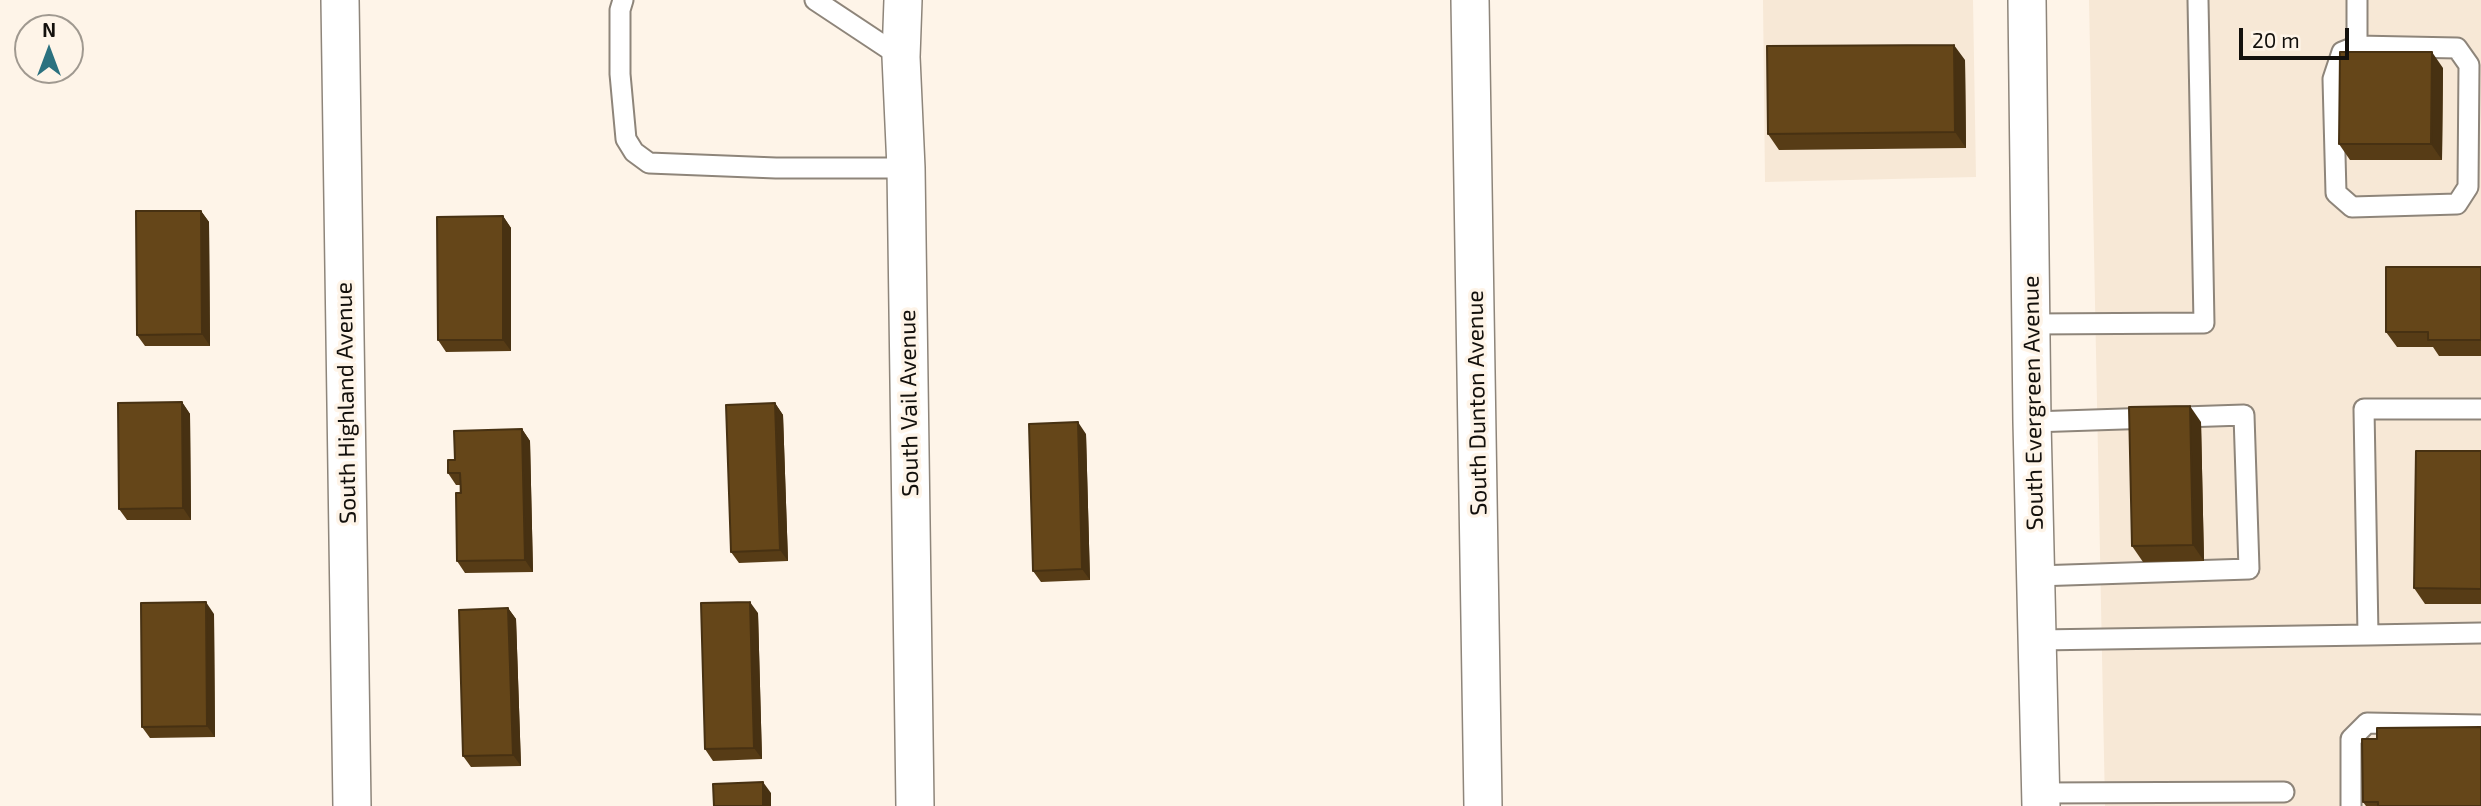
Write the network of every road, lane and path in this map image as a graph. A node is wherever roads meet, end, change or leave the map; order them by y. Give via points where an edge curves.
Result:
1 (340, 0) edge
2 (623, 0) edge
3 (815, 0) edge
4 (902, 0) edge
5 (1470, 0) edge
6 (2027, 0) edge
7 (2357, 0) edge
8 (2198, 4) edge
9 (2357, 46) junction
10 (901, 57) junction
11 (2474, 148) edge
12 (906, 167) junction
13 (2031, 324) junction
14 (2481, 409) edge
15 (2032, 422) junction
16 (2036, 576) junction
17 (2481, 633) edge
18 (2368, 635) junction
19 (2038, 640) junction
20 (2481, 725) edge
21 (2284, 792) dead end
22 (2041, 800) edge
23 (352, 806) edge
24 (915, 806) edge
25 (1483, 806) edge
26 (2351, 806) edge

1 - 23 street, South Highland Avenue
2 - 12 lane via 620,75 626,139 649,163
3 - 10 lane
4 - 10 street, South Vail Avenue
5 - 25 street, South Dunton Avenue
6 - 13 street, South Evergreen Avenue
7 - 9 lane
8 - 13 lane via 2204,323
9 - 11 lane via 2457,48 2469,65
9 - 11 lane via 2342,52 2333,79 2336,193 2351,207 2457,204 2468,187
10 - 12 street, South Vail Avenue
12 - 24 street, South Vail Avenue
13 - 15 street, South Evergreen Avenue
14 - 18 lane via 2364,409
15 - 16 street, South Evergreen Avenue
15 - 16 lane via 2244,415 2249,569
16 - 19 street, South Evergreen Avenue
17 - 18 lane
18 - 19 lane
19 - 22 street, South Evergreen Avenue
20 - 26 lane via 2367,723 2351,739
21 - 22 lane

